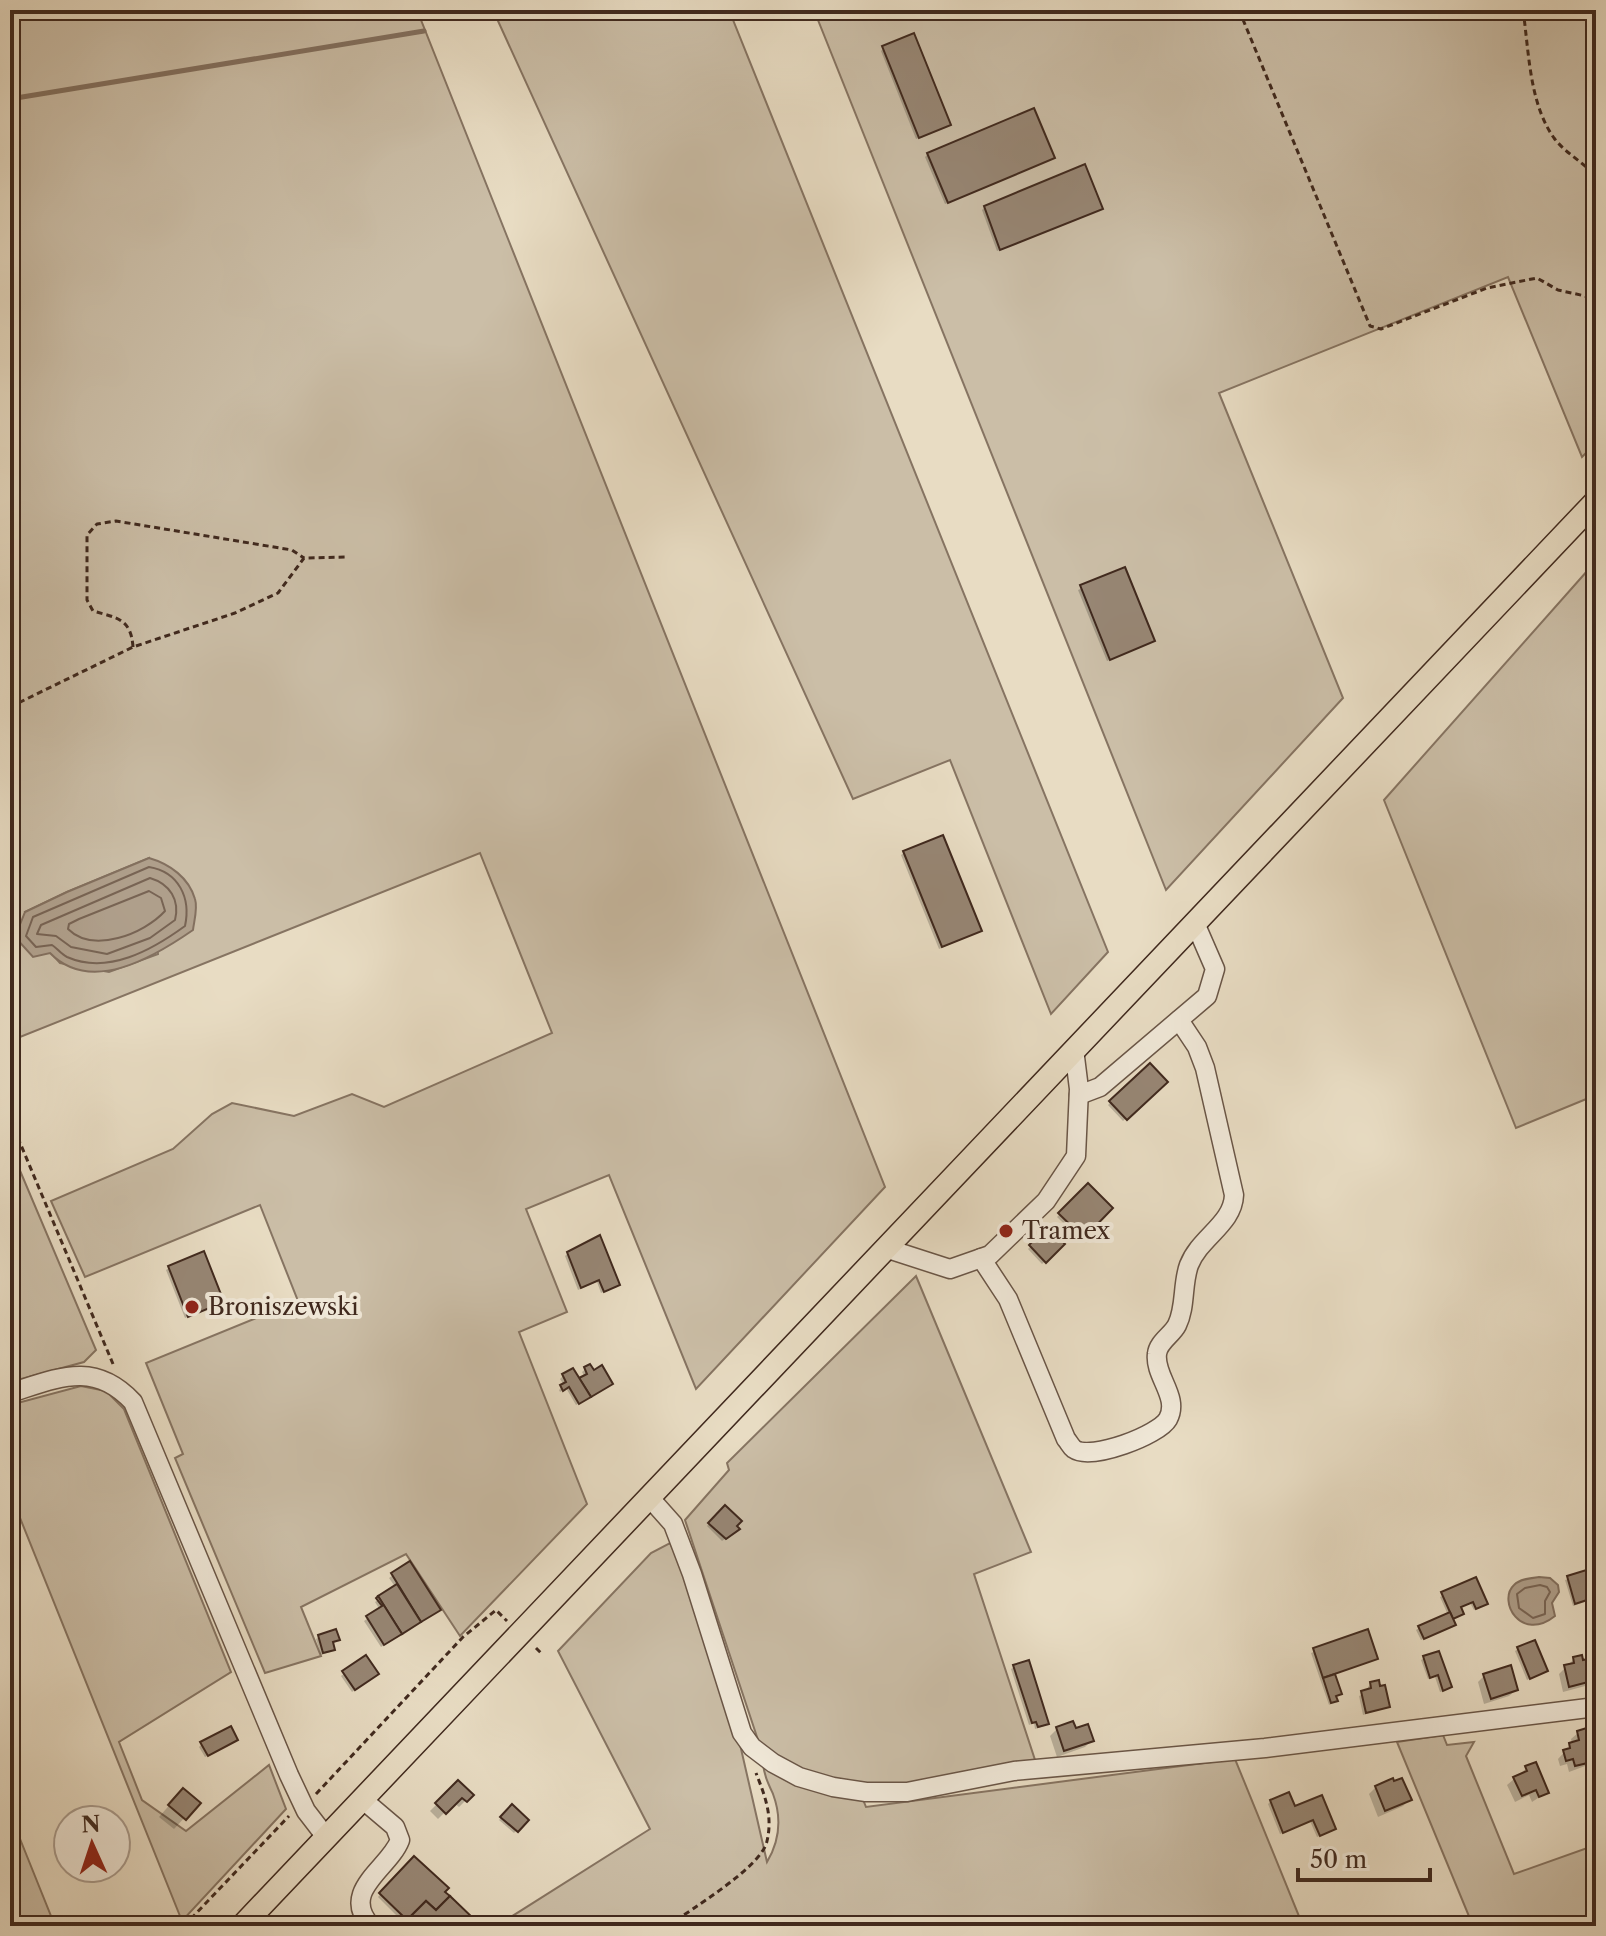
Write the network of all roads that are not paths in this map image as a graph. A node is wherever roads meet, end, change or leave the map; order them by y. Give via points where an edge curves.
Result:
1 (1596, 501) edge
2 (1195, 923) junction
3 (1179, 1020) junction
4 (1074, 1049) junction
5 (1079, 1095) junction
6 (885, 1248) junction
7 (981, 1258) junction
8 (10, 1393) edge
9 (649, 1497) junction
10 (1596, 1707) edge
11 (362, 1799) junction
12 (326, 1837) junction
13 (261, 1916) edge
14 (242, 1926) edge
15 (371, 1926) edge

1 - 2 main road
2 - 3 street via 1215,969 1207,996
2 - 4 main road
3 - 5 street via 1100,1087
3 - 7 street via 1205,1068 1234,1195 1228,1217 1204,1240 1189,1265 1177,1326 1156,1356 1171,1399 1168,1420 1109,1450 1074,1449 1008,1299
4 - 5 street
4 - 6 main road
5 - 7 street via 1076,1156 1046,1201
6 - 7 street via 950,1269
6 - 9 main road
8 - 12 street via 78,1375 104,1380 124,1393 140,1415 303,1805
9 - 10 street via 673,1524 742,1733 773,1763 833,1787 907,1792 1014,1771 1265,1748
9 - 11 main road
11 - 12 main road
11 - 15 street via 395,1827 400,1840 360,1898 363,1918
12 - 13 main road
13 - 14 main road

